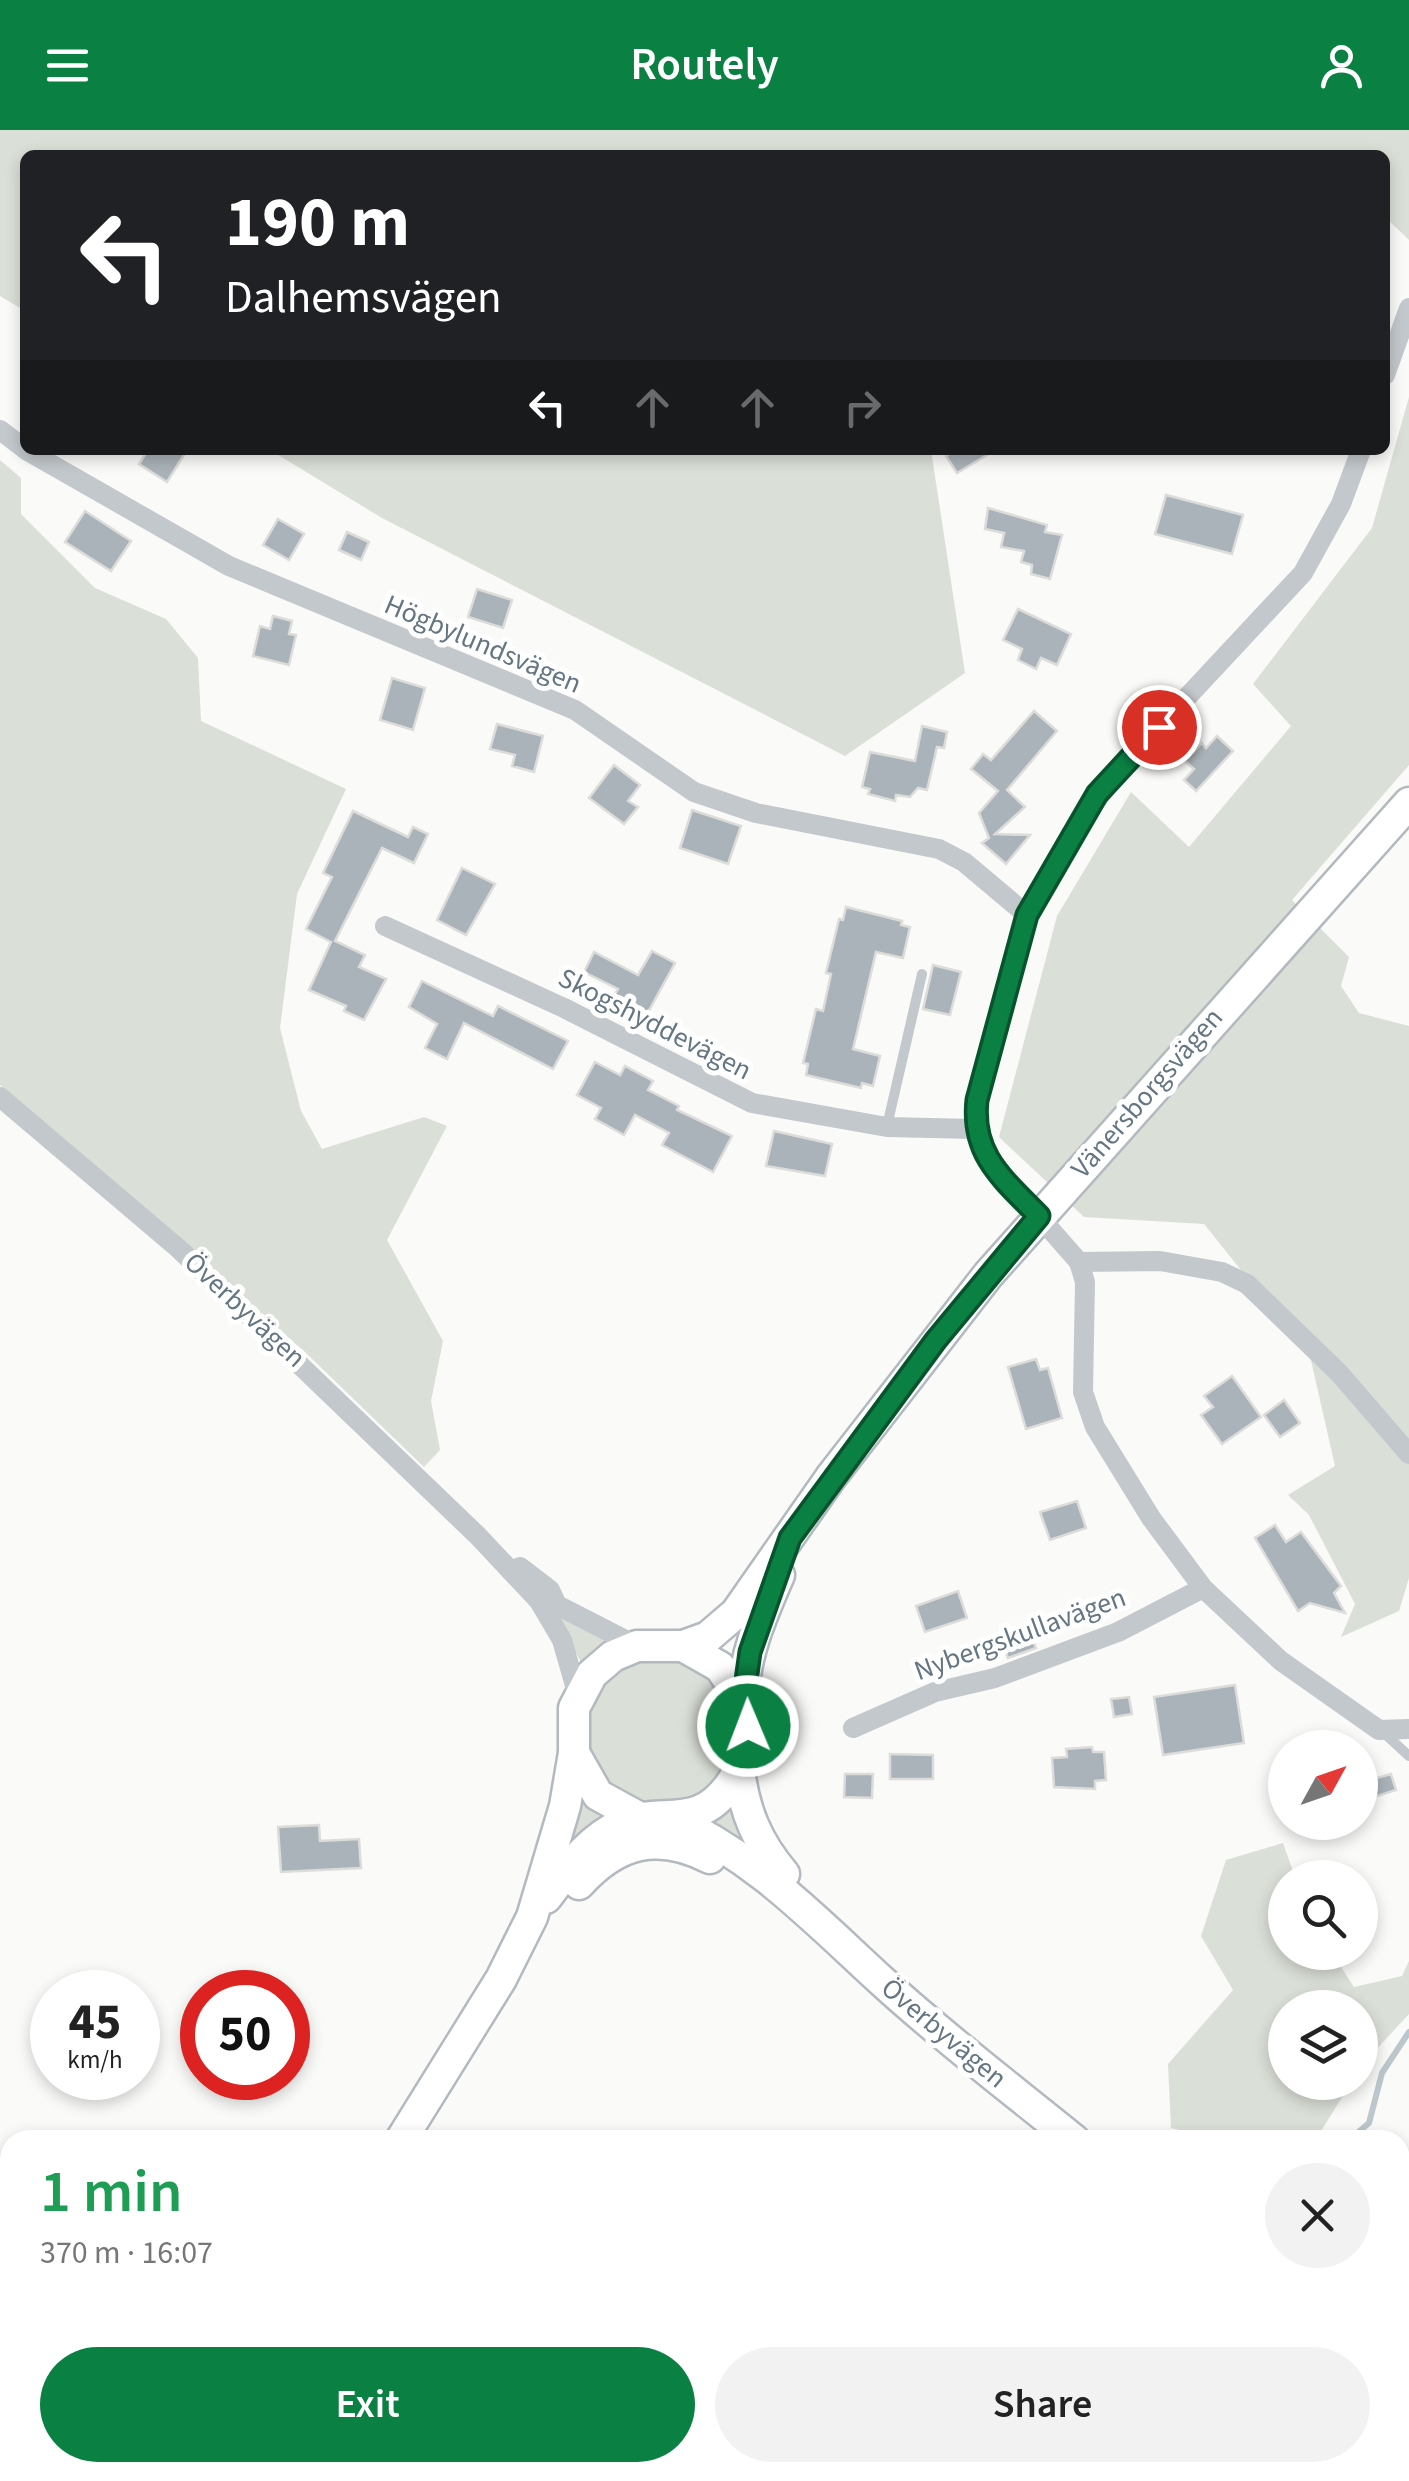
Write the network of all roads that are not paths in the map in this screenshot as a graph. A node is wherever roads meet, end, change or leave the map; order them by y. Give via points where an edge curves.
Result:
1 (1409, 308) edge
2 (1390, 361) edge
3 (0, 430) edge
4 (20, 445) edge
5 (35, 455) edge
6 (1359, 455) edge
7 (1409, 803) edge
8 (1027, 915) junction
9 (385, 926) dead end
10 (922, 974) dead end
11 (0, 1097) edge
12 (887, 1127) junction
13 (974, 1129) junction
14 (1039, 1216) junction
15 (1079, 1262) junction
16 (1409, 1454) edge
17 (478, 1536) junction
18 (790, 1538) junction
19 (1204, 1588) junction
20 (638, 1646) junction
21 (683, 1646) junction
22 (578, 1696) junction
23 (743, 1702) junction
24 (852, 1728) dead end
25 (1409, 1729) edge
26 (1379, 1730) junction
27 (574, 1752) junction
28 (1409, 1756) edge
29 (739, 1770) junction
30 (640, 1818) junction
31 (672, 1819) junction
32 (532, 1917) junction
33 (819, 1920) junction
34 (501, 1979) junction
35 (884, 1984) junction
36 (406, 2130) edge
37 (1062, 2130) edge

1 - 2 street
3 - 4 street, Högbylundsvägen
5 - 8 street, Högbylundsvägen via 229,566 574,710 694,792 756,813 939,849
6 - 8 street via 1341,504 1302,573 1097,794
7 - 14 main road, Vänersborgsvägen
8 - 13 street
9 - 12 street, Skogshyddevägen via 752,1103
10 - 12 lane
11 - 17 street, Överbyvägen via 179,1248
12 - 13 street, Skogshyddevägen
13 - 14 street via 984,1154
14 - 15 street
14 - 18 main road, Vänersborgsvägen via 936,1340
15 - 16 street via 1160,1261 1222,1272 1247,1284 1339,1373
15 - 19 street via 1085,1282 1083,1392 1096,1427 1151,1518
17 - 20 street, Överbyvägen via 550,1590 556,1605
17 - 22 street, Överbyvägen via 539,1601 562,1640
18 - 21 main road, Vänersborgsvägen via 736,1614 708,1637
18 - 23 main road, Vänersborgsvägen via 750,1652
19 - 24 street, Nybergskullavägen via 1118,1632 995,1678 935,1692
19 - 26 street via 1281,1660
20 - 21 main road, Vänersborgsvägen
20 - 22 main road via 602,1664
21 - 23 main road via 720,1667
22 - 27 main road
23 - 29 main road, Vänersborgsvägen via 748,1738
25 - 26 street
26 - 28 lane
27 - 30 main road via 598,1795
27 - 32 main road
29 - 31 main road via 714,1801
29 - 33 main road, Överbyvägen via 762,1848
30 - 31 main road
30 - 32 main road via 600,1835 578,1855
31 - 33 main road, Överbyvägen via 734,1850
32 - 34 main road
33 - 35 main road, Överbyvägen
34 - 35 main road via 605,1858 658,1841 723,1865 838,1960
34 - 36 main road
35 - 37 main road, Överbyvägen

